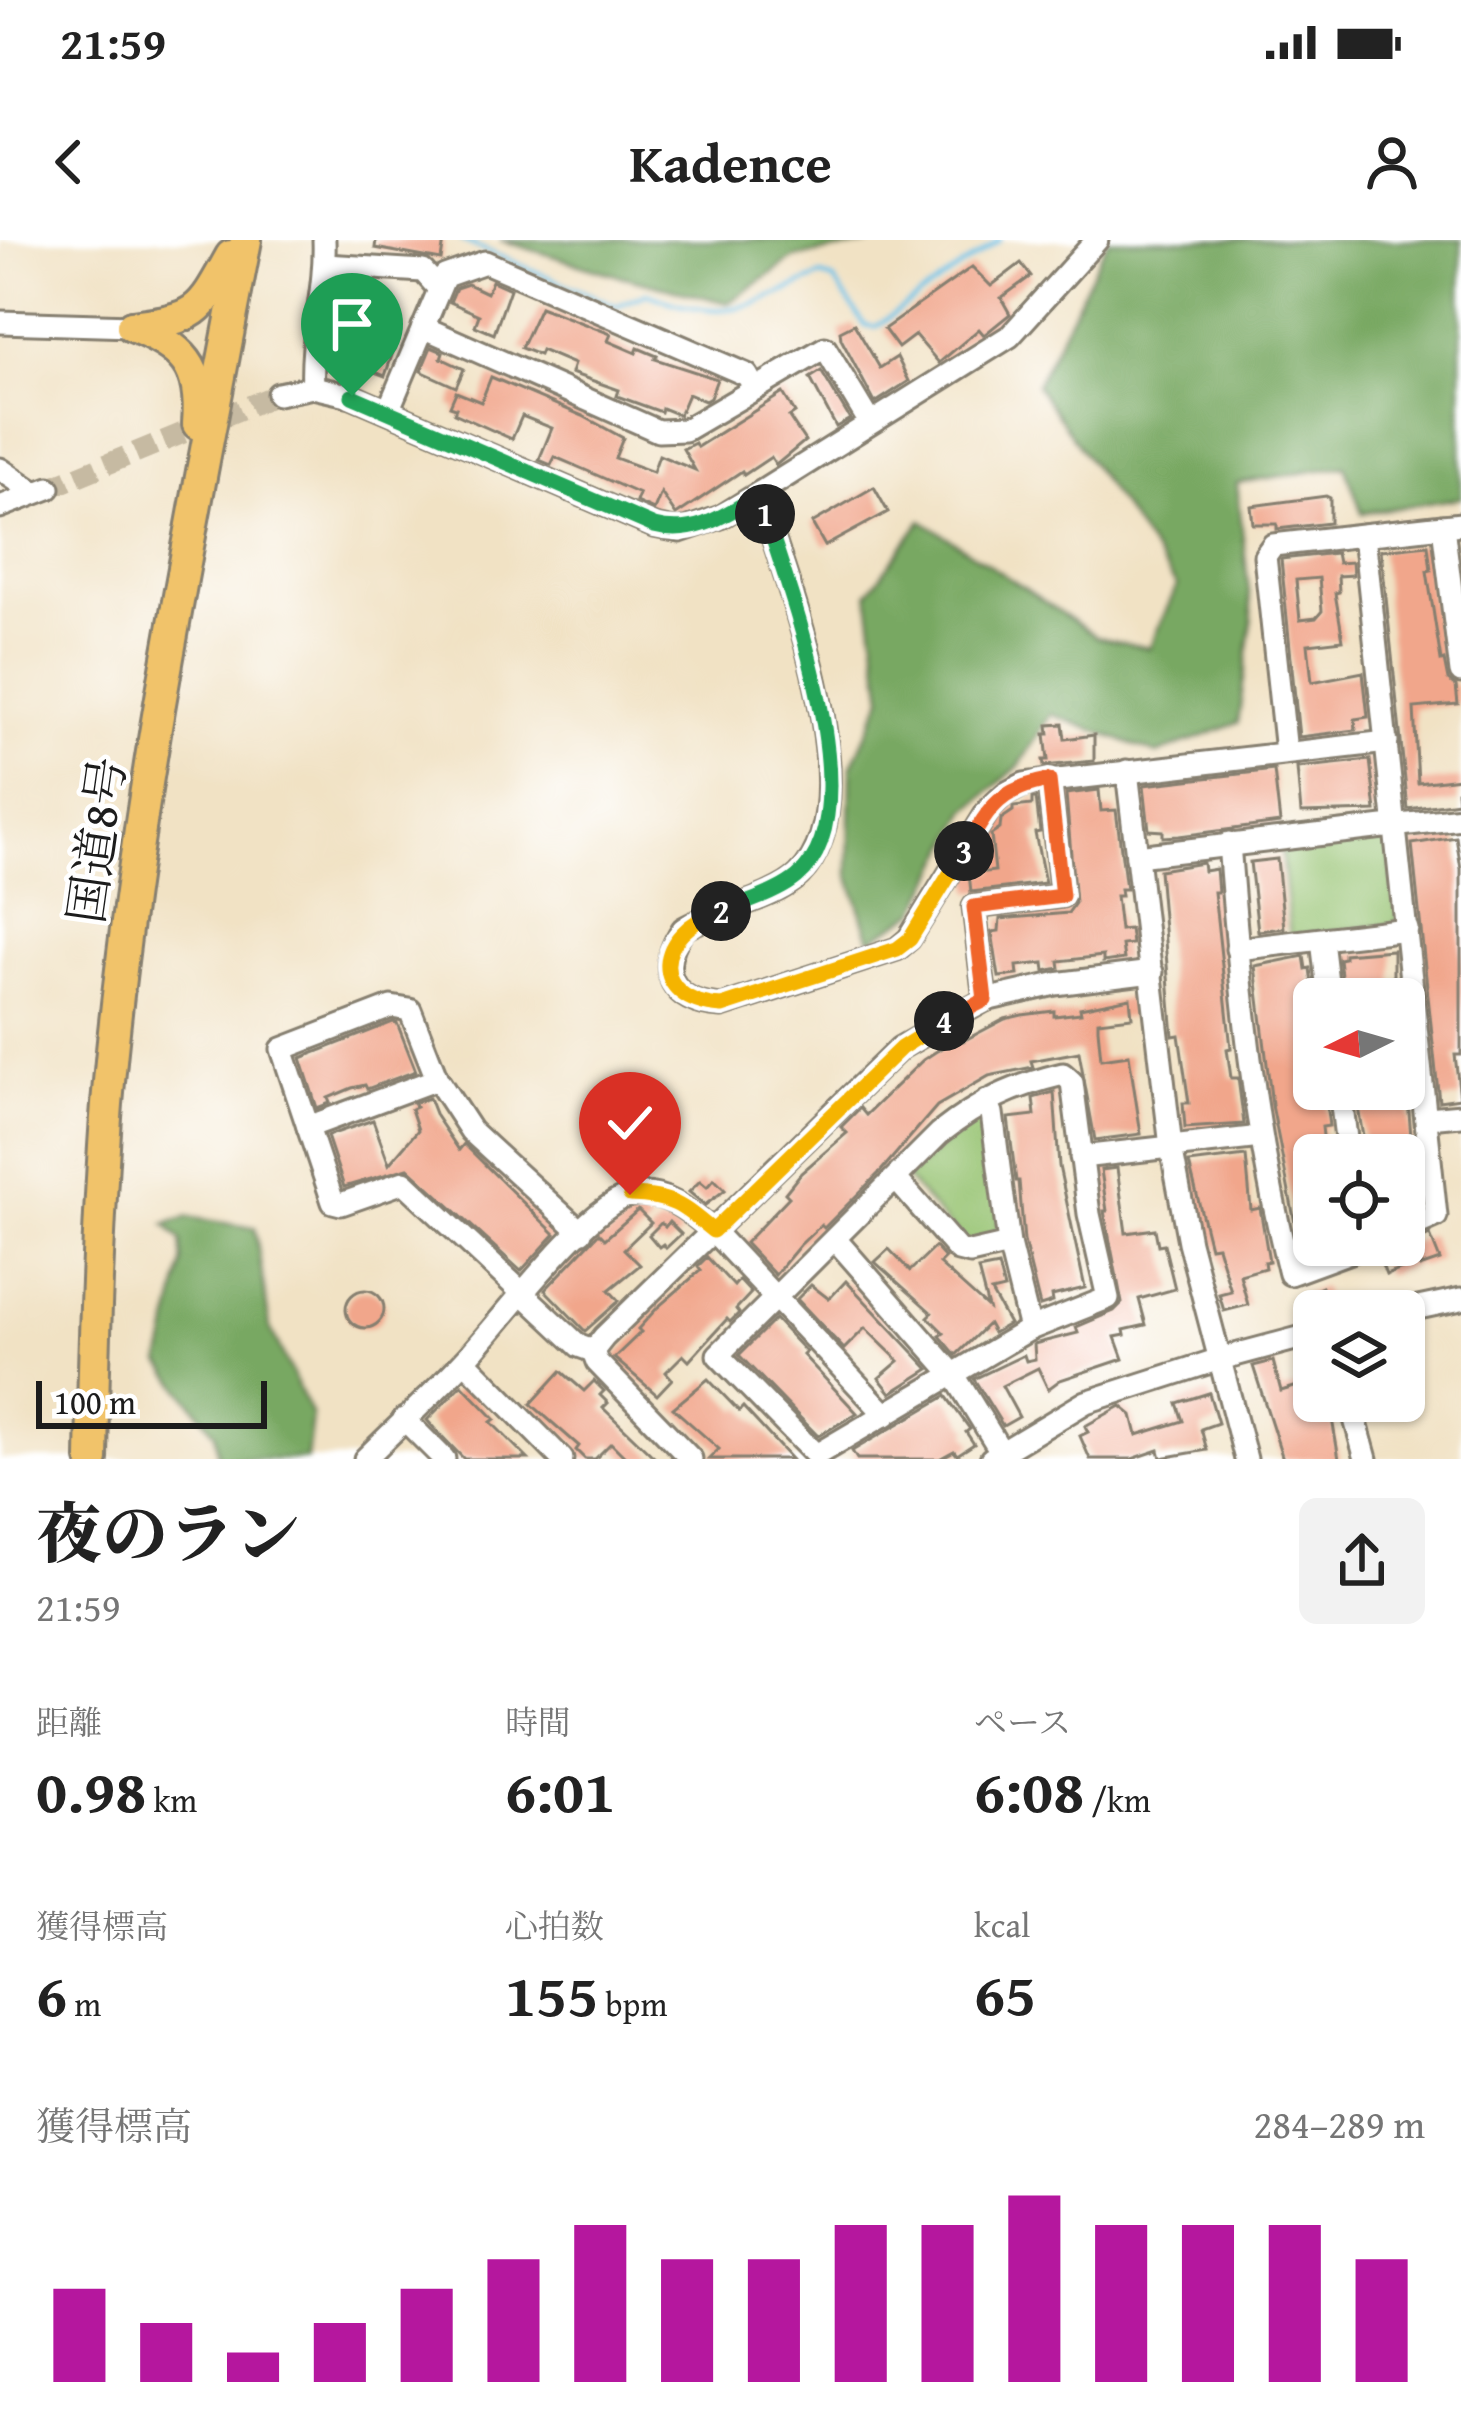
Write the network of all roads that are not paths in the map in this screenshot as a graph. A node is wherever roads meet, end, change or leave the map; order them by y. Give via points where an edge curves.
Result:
1 (244, 240) edge
2 (324, 240) edge
3 (1076, 240) edge
4 (1097, 240) edge
5 (325, 265) junction
6 (1075, 267) junction
7 (440, 289) junction
8 (0, 322) edge
9 (132, 326) junction
10 (423, 327) junction
11 (313, 388) junction
12 (755, 389) junction
13 (278, 394) tunnel mouth
14 (388, 411) junction
15 (870, 423) junction
16 (0, 469) edge
17 (759, 495) junction
18 (0, 507) edge
19 (1452, 525) edge
20 (1364, 535) junction
21 (186, 556) junction
22 (1461, 672) edge
23 (1387, 742) junction
24 (1286, 752) junction
25 (1127, 771) junction
26 (1049, 780) junction
27 (1461, 818) edge
28 (1396, 825) junction
29 (1229, 843) junction
30 (1137, 856) junction
31 (1407, 929) junction
32 (1322, 940) junction
33 (1238, 949) junction
34 (1152, 972) junction
35 (1327, 978) edge
36 (985, 1000) junction
37 (436, 1078) junction
38 (987, 1101) junction
39 (1461, 1115) edge
40 (1428, 1118) junction
41 (308, 1127) junction
42 (1261, 1137) junction
43 (1172, 1147) junction
44 (1081, 1157) junction
45 (896, 1179) junction
46 (1425, 1221) edge
47 (713, 1231) junction
48 (581, 1232) junction
49 (835, 1240) junction
50 (1009, 1244) junction
51 (1311, 1266) edge
52 (524, 1292) junction
53 (776, 1298) junction
54 (1461, 1299) edge
55 (1425, 1307) edge
56 (1030, 1329) junction
57 (1293, 1339) edge
58 (593, 1351) junction
59 (1220, 1358) junction
60 (465, 1360) junction
61 (954, 1375) junction
62 (886, 1414) junction
63 (404, 1420) junction
64 (1356, 1422) edge
65 (996, 1456) edge
66 (92, 1459) edge
67 (365, 1459) edge
68 (444, 1459) edge
69 (562, 1459) edge
70 (691, 1459) edge
71 (1246, 1459) edge
72 (1366, 1459) edge

1 - 9 highway via 196,311
1 - 21 highway, 国道8号
2 - 5 street
3 - 6 street
4 - 6 street
5 - 7 street via 423,271
5 - 11 street
6 - 15 street via 1010,336
7 - 10 street
7 - 12 street via 445,276 484,262 747,375
8 - 9 street
9 - 21 highway via 179,350 197,385
10 - 12 street via 658,431 685,430
10 - 14 street
11 - 13 street
11 - 14 street
12 - 15 street via 824,348
14 - 17 street via 668,530 697,528
15 - 17 street
16 - 18 street via 42,490
17 - 26 street via 828,739 825,820 813,858 796,878 682,928 667,965 677,989 697,1004 722,1006 897,949 989,809 1024,784
19 - 20 street
19 - 22 street
20 - 23 street
20 - 24 street via 1273,545 1265,556
21 - 66 highway, 国道8号 via 108,1101
23 - 24 street
23 - 28 street
24 - 25 street
25 - 26 street
25 - 30 street
26 - 36 street via 1062,896 974,907
27 - 28 street
28 - 29 street
28 - 31 street
29 - 30 street
29 - 33 street
30 - 34 street
31 - 32 street
31 - 40 street
32 - 33 street
32 - 35 street
33 - 42 street
34 - 36 street
34 - 43 street
36 - 47 street via 901,1048
37 - 41 street
37 - 41 street via 410,1010 391,1007 282,1049
37 - 48 street via 471,1132
38 - 44 street via 1063,1074 1072,1082
38 - 45 street via 940,1133
38 - 50 street
39 - 40 street
40 - 46 street via 1436,1216
41 - 52 street via 333,1202 404,1182
42 - 43 street
42 - 51 street via 1290,1274
43 - 44 street
43 - 59 street
44 - 56 street via 1108,1298
45 - 49 street
45 - 50 street via 958,1250
47 - 48 street via 662,1196 630,1195
47 - 53 street
47 - 58 street
48 - 52 street
49 - 53 street
49 - 61 street
50 - 56 street
52 - 58 street
52 - 60 street
53 - 62 street
53 - 62 street via 718,1355 816,1455
54 - 55 street
56 - 61 street
57 - 59 street
58 - 70 street
59 - 65 street via 1086,1402
59 - 71 street
60 - 63 street
60 - 69 street
61 - 62 street
61 - 65 street
63 - 67 street
63 - 68 street
64 - 72 street

